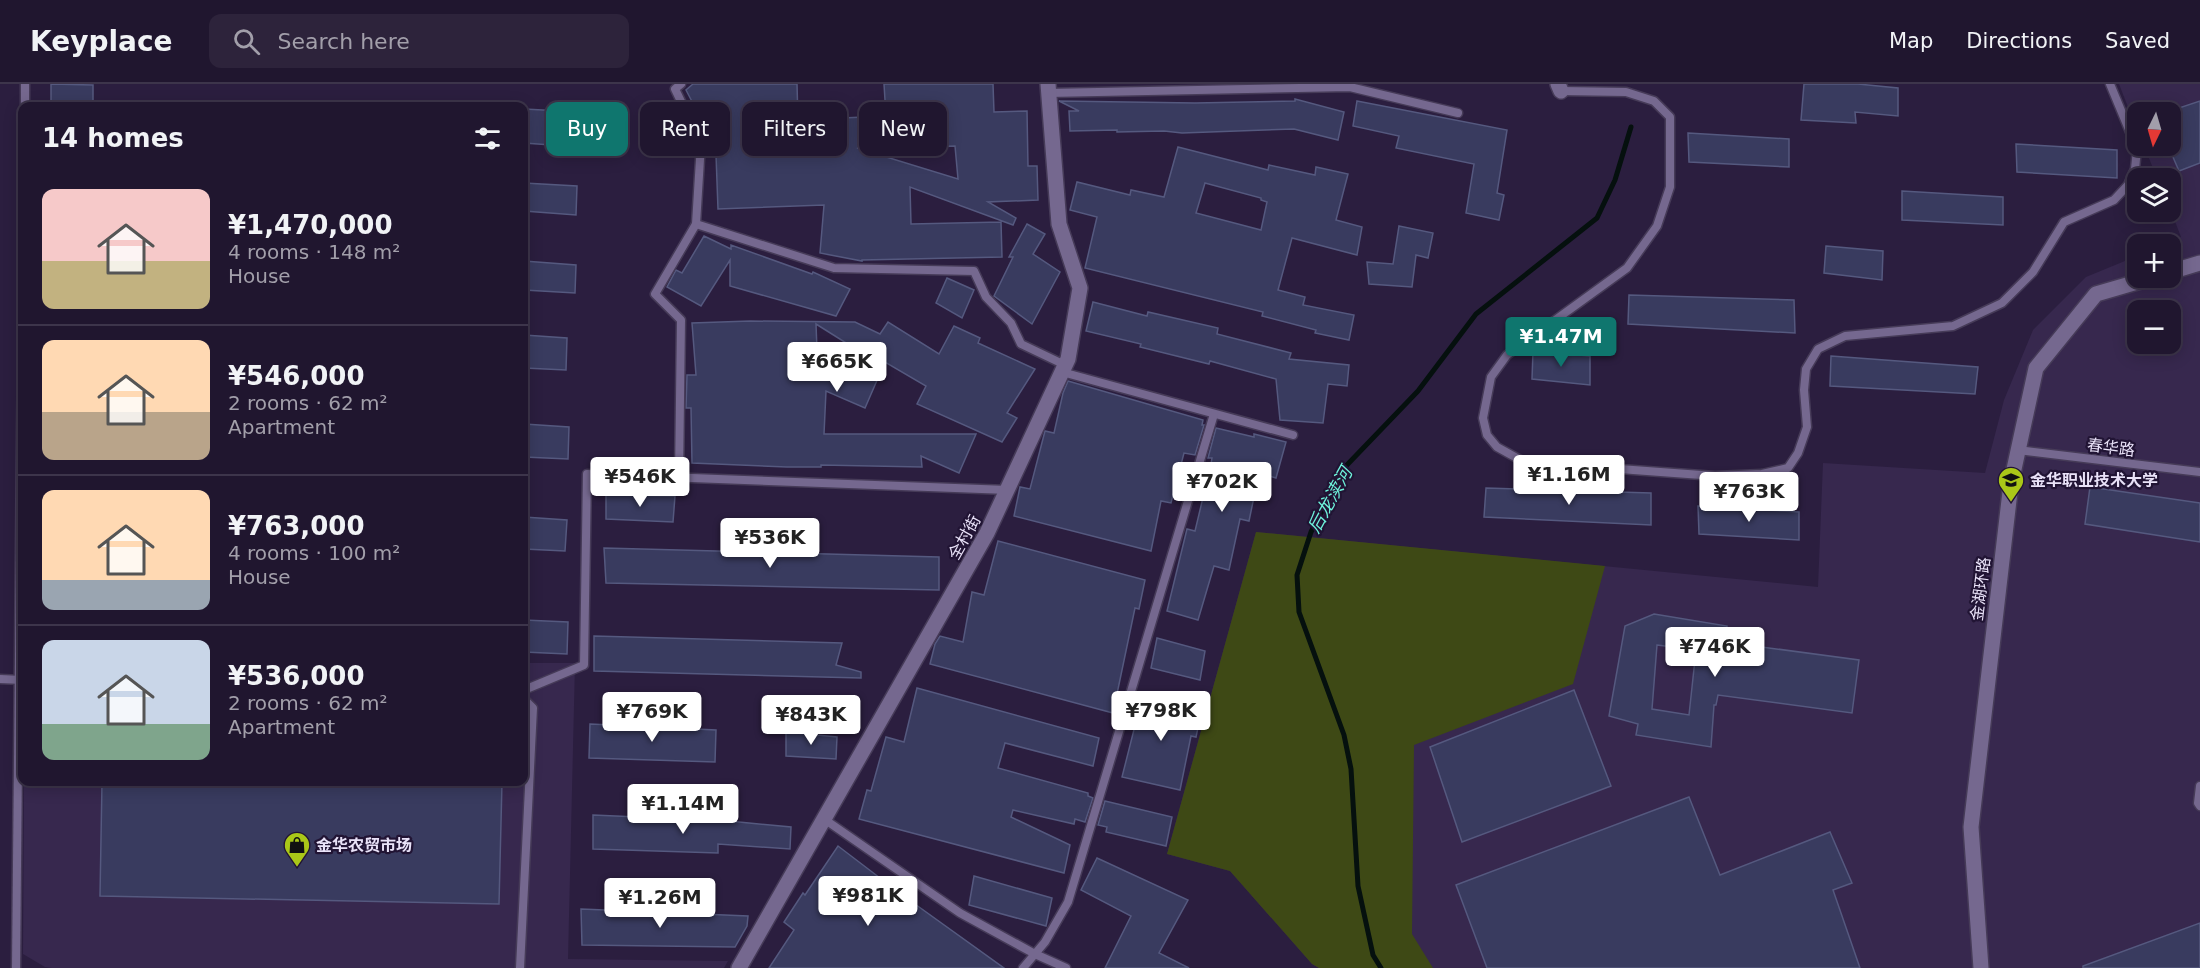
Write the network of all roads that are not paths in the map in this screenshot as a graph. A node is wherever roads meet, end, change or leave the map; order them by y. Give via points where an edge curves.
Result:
1 (25, 84) edge
2 (681, 84) edge
3 (2110, 84) edge
4 (1559, 88) edge
5 (1048, 89) edge
6 (25, 102) edge
7 (1458, 113) dead end
8 (696, 224) junction
9 (2200, 263) edge
10 (2181, 269) edge
11 (2127, 285) edge
12 (1064, 369) junction
13 (1214, 414) junction
14 (1293, 435) dead end
15 (2018, 450) junction
16 (2200, 472) edge
17 (679, 477) junction
18 (1008, 490) junction
19 (0, 679) edge
20 (18, 680) edge
21 (528, 688) edge
22 (528, 703) edge
23 (19, 786) edge
24 (2200, 786) edge
25 (2200, 806) edge
26 (824, 819) junction
27 (1035, 954) junction
28 (16, 968) edge
29 (520, 968) edge
30 (739, 968) edge
31 (1023, 968) edge
32 (1066, 968) edge
33 (1981, 968) edge

1 - 6 lane
2 - 8 lane via 675,89 701,143
3 - 4 lane via 2137,149 2128,185 2114,200 2064,222 2033,272 2002,303 1953,326 1845,336 1818,349 1806,369 1807,427 1788,468 1762,474 1715,476 1524,462 1497,447 1487,435 1483,418 1491,377 1507,355 1628,268 1657,226 1670,187 1670,117 1654,101 1626,92
5 - 7 lane via 1350,87
5 - 12 street, 全村街 via 1059,224 1080,288
8 - 12 lane via 834,268 974,271 986,297 1011,322 1021,345
8 - 17 lane via 655,294 681,320
9 - 10 street
11 - 15 street, 金湖环路 via 2096,294 2036,368
12 - 13 lane
12 - 18 street, 全村街
13 - 14 lane
13 - 27 lane via 1068,902
15 - 16 lane, 春华路
15 - 33 street, 金湖环路 via 1971,827
17 - 18 lane
17 - 21 lane via 587,474 584,665
18 - 26 street, 全村街
19 - 20 lane
22 - 29 lane via 533,708
23 - 28 lane
24 - 25 lane
26 - 27 lane via 960,913
26 - 30 street, 全村街
27 - 31 lane
27 - 32 lane

